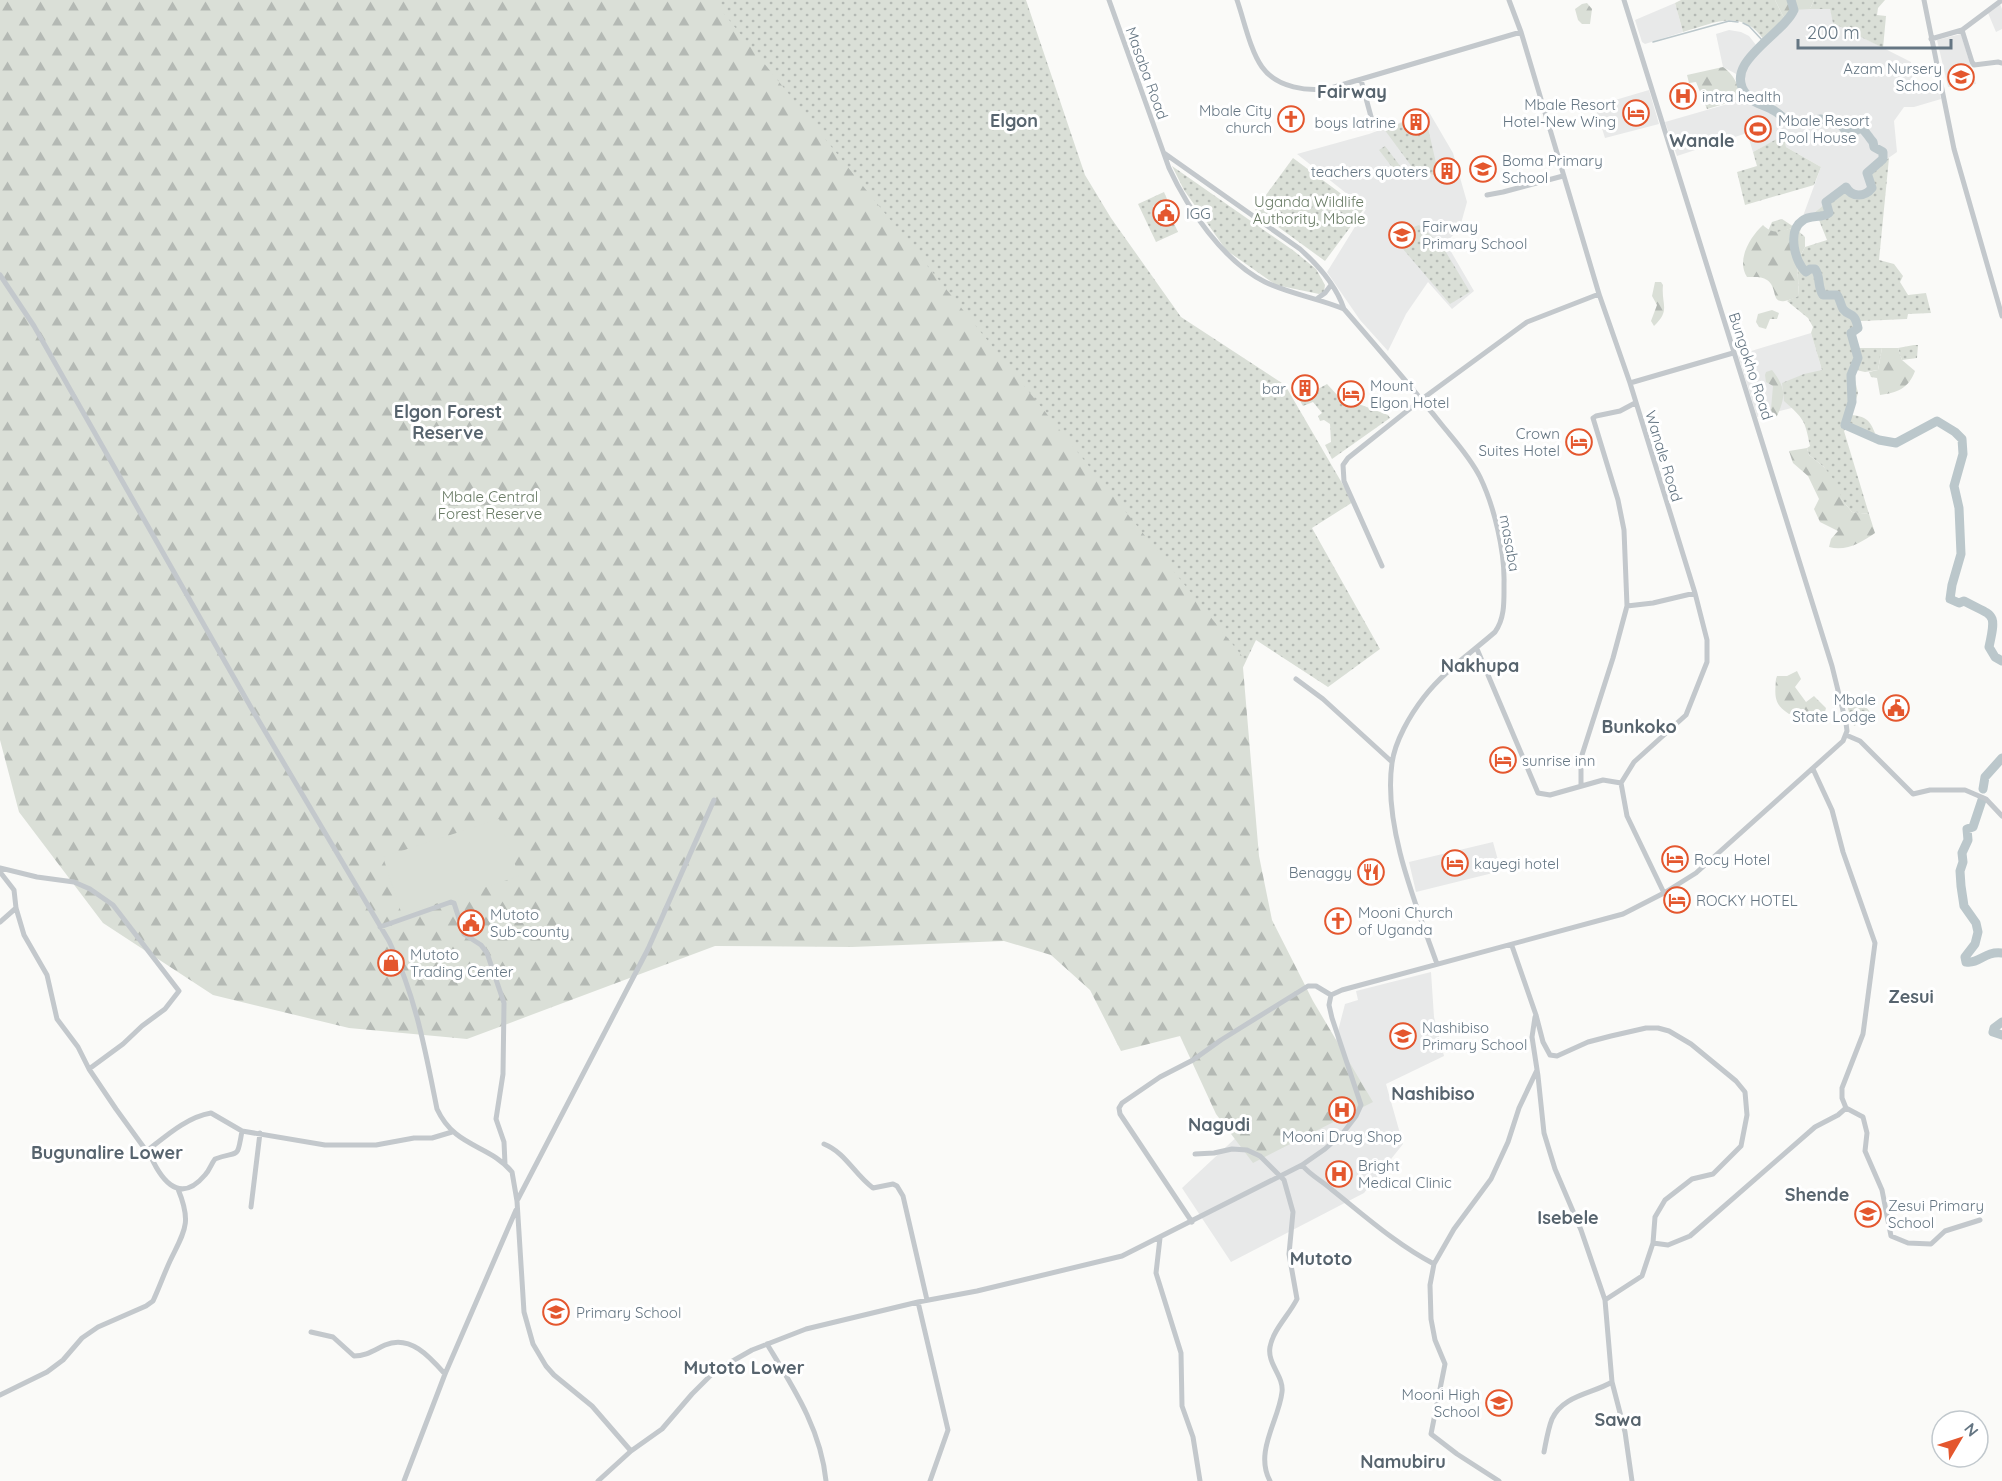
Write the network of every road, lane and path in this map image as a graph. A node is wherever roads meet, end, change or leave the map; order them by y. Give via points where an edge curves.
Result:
1 (1109, 0) edge
2 (1237, 0) edge
3 (1509, 0) edge
4 (1624, 0) edge
5 (1924, 0) edge
6 (2002, 0) edge
7 (1962, 30) junction
8 (1521, 32) junction
9 (1931, 39) junction
10 (2002, 63) edge
11 (1361, 80) junction
12 (1373, 124) dead end
13 (1164, 153) junction
14 (1563, 176) junction
15 (1487, 195) dead end
16 (0, 275) edge
17 (1331, 285) junction
18 (1599, 294) junction
19 (1318, 298) junction
20 (1344, 309) junction
21 (2002, 316) edge
22 (1733, 353) junction
23 (1630, 383) junction
24 (1422, 399) junction
25 (1635, 404) junction
26 (1382, 566) dead end
27 (1695, 593) junction
28 (1627, 606) junction
29 (1477, 649) junction
30 (1296, 679) dead end
31 (1846, 735) junction
32 (1392, 762) junction
33 (1813, 769) junction
34 (1621, 783) junction
35 (1581, 786) junction
36 (714, 800) dead end
37 (2002, 816) edge
38 (0, 870) edge
39 (1664, 893) junction
40 (16, 908) junction
41 (0, 922) edge
42 (380, 927) junction
43 (1512, 946) junction
44 (1437, 964) junction
45 (1331, 995) junction
46 (1536, 1015) junction
47 (89, 1069) junction
48 (1537, 1069) junction
49 (1846, 1108) junction
50 (242, 1131) junction
51 (452, 1132) junction
52 (260, 1133) junction
53 (824, 1144) dead end
54 (148, 1150) junction
55 (1195, 1154) dead end
56 (505, 1164) junction
57 (1302, 1165) junction
58 (1281, 1176) junction
59 (178, 1189) junction
60 (517, 1201) junction
61 (251, 1207) dead end
62 (517, 1209) junction
63 (1980, 1220) dead end
64 (1192, 1222) junction
65 (1160, 1238) junction
66 (1653, 1243) junction
67 (1434, 1264) junction
68 (927, 1300) junction
69 (1605, 1300) junction
70 (918, 1302) junction
71 (311, 1332) dead end
72 (767, 1344) junction
73 (445, 1374) junction
74 (1612, 1383) junction
75 (0, 1395) edge
76 (631, 1450) junction
77 (1544, 1452) dead end
78 (404, 1481) edge
79 (598, 1481) edge
80 (826, 1481) edge
81 (930, 1481) edge
82 (1200, 1481) edge
83 (1270, 1481) edge
84 (1499, 1481) edge
85 (1632, 1481) edge

1 - 13 street, Masaba Road
2 - 11 street via 1257,58 1270,74 1286,84 1316,90
3 - 8 street, Wanale Road
4 - 22 street, Bungokho Road
5 - 9 street
6 - 7 street
7 - 9 street
7 - 10 street via 1974,65
8 - 11 street
8 - 14 street, Wanale Road
9 - 21 street via 1954,149
11 - 12 street
13 - 17 street via 1300,249
13 - 19 street, Masaba Road via 1179,189 1224,251 1265,282
14 - 15 street
14 - 18 street, Wanale Road
16 - 42 street via 34,326
17 - 19 street
17 - 20 street
18 - 23 street, Wanale Road
18 - 24 street via 1527,322
19 - 20 street, Masaba Road
20 - 24 street, masaba
22 - 23 street
22 - 31 street, Bungokho Road via 1832,666
23 - 25 street, Wanale Road
24 - 26 street via 1343,465 1344,481
24 - 29 street, masaba via 1480,478 1502,554 1502,618 1495,632
25 - 27 street, Wanale Road
25 - 28 street via 1593,418 1624,530
27 - 28 street
27 - 34 street, Wanale Road via 1707,640 1707,662 1683,720 1631,766
28 - 35 street via 1581,758
29 - 32 street, masaba via 1424,696 1403,731
29 - 35 street via 1538,793 1550,795
30 - 32 street
31 - 33 street
31 - 37 street via 1860,741 1913,794 1957,789 1986,799
32 - 44 street, masaba via 1396,834
33 - 39 street via 1696,873
33 - 49 street via 1832,810 1875,943 1863,1034 1842,1088
34 - 35 street via 1603,780
34 - 39 street via 1627,816
36 - 60 street via 648,949
38 - 40 street via 14,890
38 - 47 street via 74,882 105,898 179,991 165,1009
39 - 43 street via 1617,917
40 - 41 street
40 - 47 street via 24,935 46,975 57,1019
42 - 51 street via 403,969 419,1020 437,1109
42 - 56 street via 454,903 464,934 487,953 504,1003 503,1074 496,1119 504,1142
43 - 44 street
43 - 46 street
44 - 45 street
45 - 57 street via 1332,1018 1361,1105 1343,1133
45 - 64 street via 1308,986 1122,1103 1120,1114
46 - 48 street via 1532,1037
46 - 66 street via 1550,1055 1557,1056 1592,1040 1658,1028 1690,1044 1737,1081 1745,1092 1748,1115 1742,1146 1713,1174 1692,1179 1665,1200 1655,1217
47 - 54 street
48 - 67 street via 1491,1179
48 - 69 street via 1545,1138
49 - 63 street via 1863,1117 1867,1133 1865,1151 1882,1190 1894,1238 1931,1244 1945,1231
49 - 66 street via 1815,1127 1690,1236 1668,1245
50 - 52 street
50 - 54 street via 208,1113
50 - 59 street via 236,1154 215,1159 194,1186
51 - 52 street via 375,1145 325,1145
51 - 56 street
52 - 61 street
53 - 68 street via 845,1157 873,1188 897,1186 903,1196
54 - 59 street via 161,1176
55 - 58 street via 1247,1149
56 - 60 street via 514,1175
57 - 58 street
57 - 67 street via 1403,1247
58 - 64 street
58 - 83 street via 1292,1205 1289,1254 1297,1299 1270,1348 1282,1392 1266,1451 1265,1471
59 - 75 street via 186,1221 184,1234 153,1301 99,1327 47,1372
60 - 62 street
62 - 73 street
62 - 76 street via 524,1312 533,1344 554,1375 592,1406
64 - 65 street
65 - 68 street via 1114,1260
65 - 82 street via 1156,1273 1181,1353 1182,1406 1193,1437
66 - 69 street via 1642,1276
67 - 84 street via 1431,1319 1445,1364 1431,1434
68 - 70 street
69 - 74 street
70 - 72 street via 806,1329
70 - 81 street via 948,1430
71 - 73 street via 333,1336 354,1356 393,1342 414,1345
72 - 76 street via 715,1371 662,1429
72 - 80 street via 811,1420
73 - 78 street
74 - 77 street via 1561,1406 1552,1419
74 - 85 street
76 - 79 street

